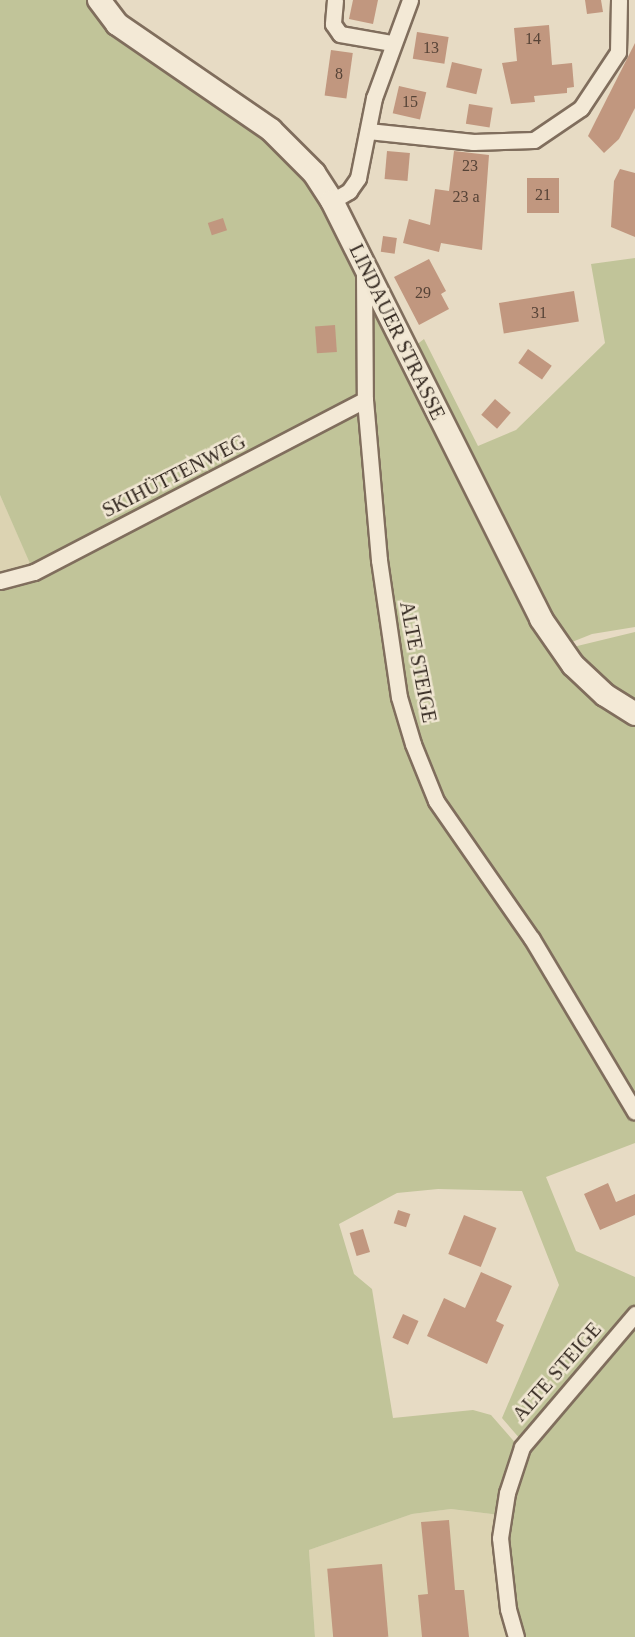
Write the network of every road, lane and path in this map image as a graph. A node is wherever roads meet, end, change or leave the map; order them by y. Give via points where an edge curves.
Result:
1 (99, 0) edge
2 (335, 0) edge
3 (410, 0) edge
4 (619, 0) edge
5 (392, 43) junction
6 (368, 130) junction
7 (332, 201) junction
8 (364, 266) junction
9 (365, 400) junction
10 (0, 581) edge
11 (635, 714) edge
12 (635, 1112) edge
13 (635, 1314) edge
14 (516, 1637) edge

1 - 7 main road, LINDAUER STRASSE via 117,24 144,45 271,130 314,173
2 - 5 street via 333,24 340,34
3 - 5 street
4 - 6 street via 618,52 581,108 534,140 473,142
5 - 6 street
6 - 7 street via 358,178 349,191
7 - 8 main road, LINDAUER STRASSE
8 - 9 street, ALTE STEIGE
8 - 11 main road, LINDAUER STRASSE via 541,619 573,665 605,695
9 - 10 street, SKIHÜTTENWEG via 34,572
9 - 12 street, ALTE STEIGE via 379,560 399,697 413,744 436,801 532,939
13 - 14 street, ALTE STEIGE via 522,1447 507,1493 500,1538 508,1609

